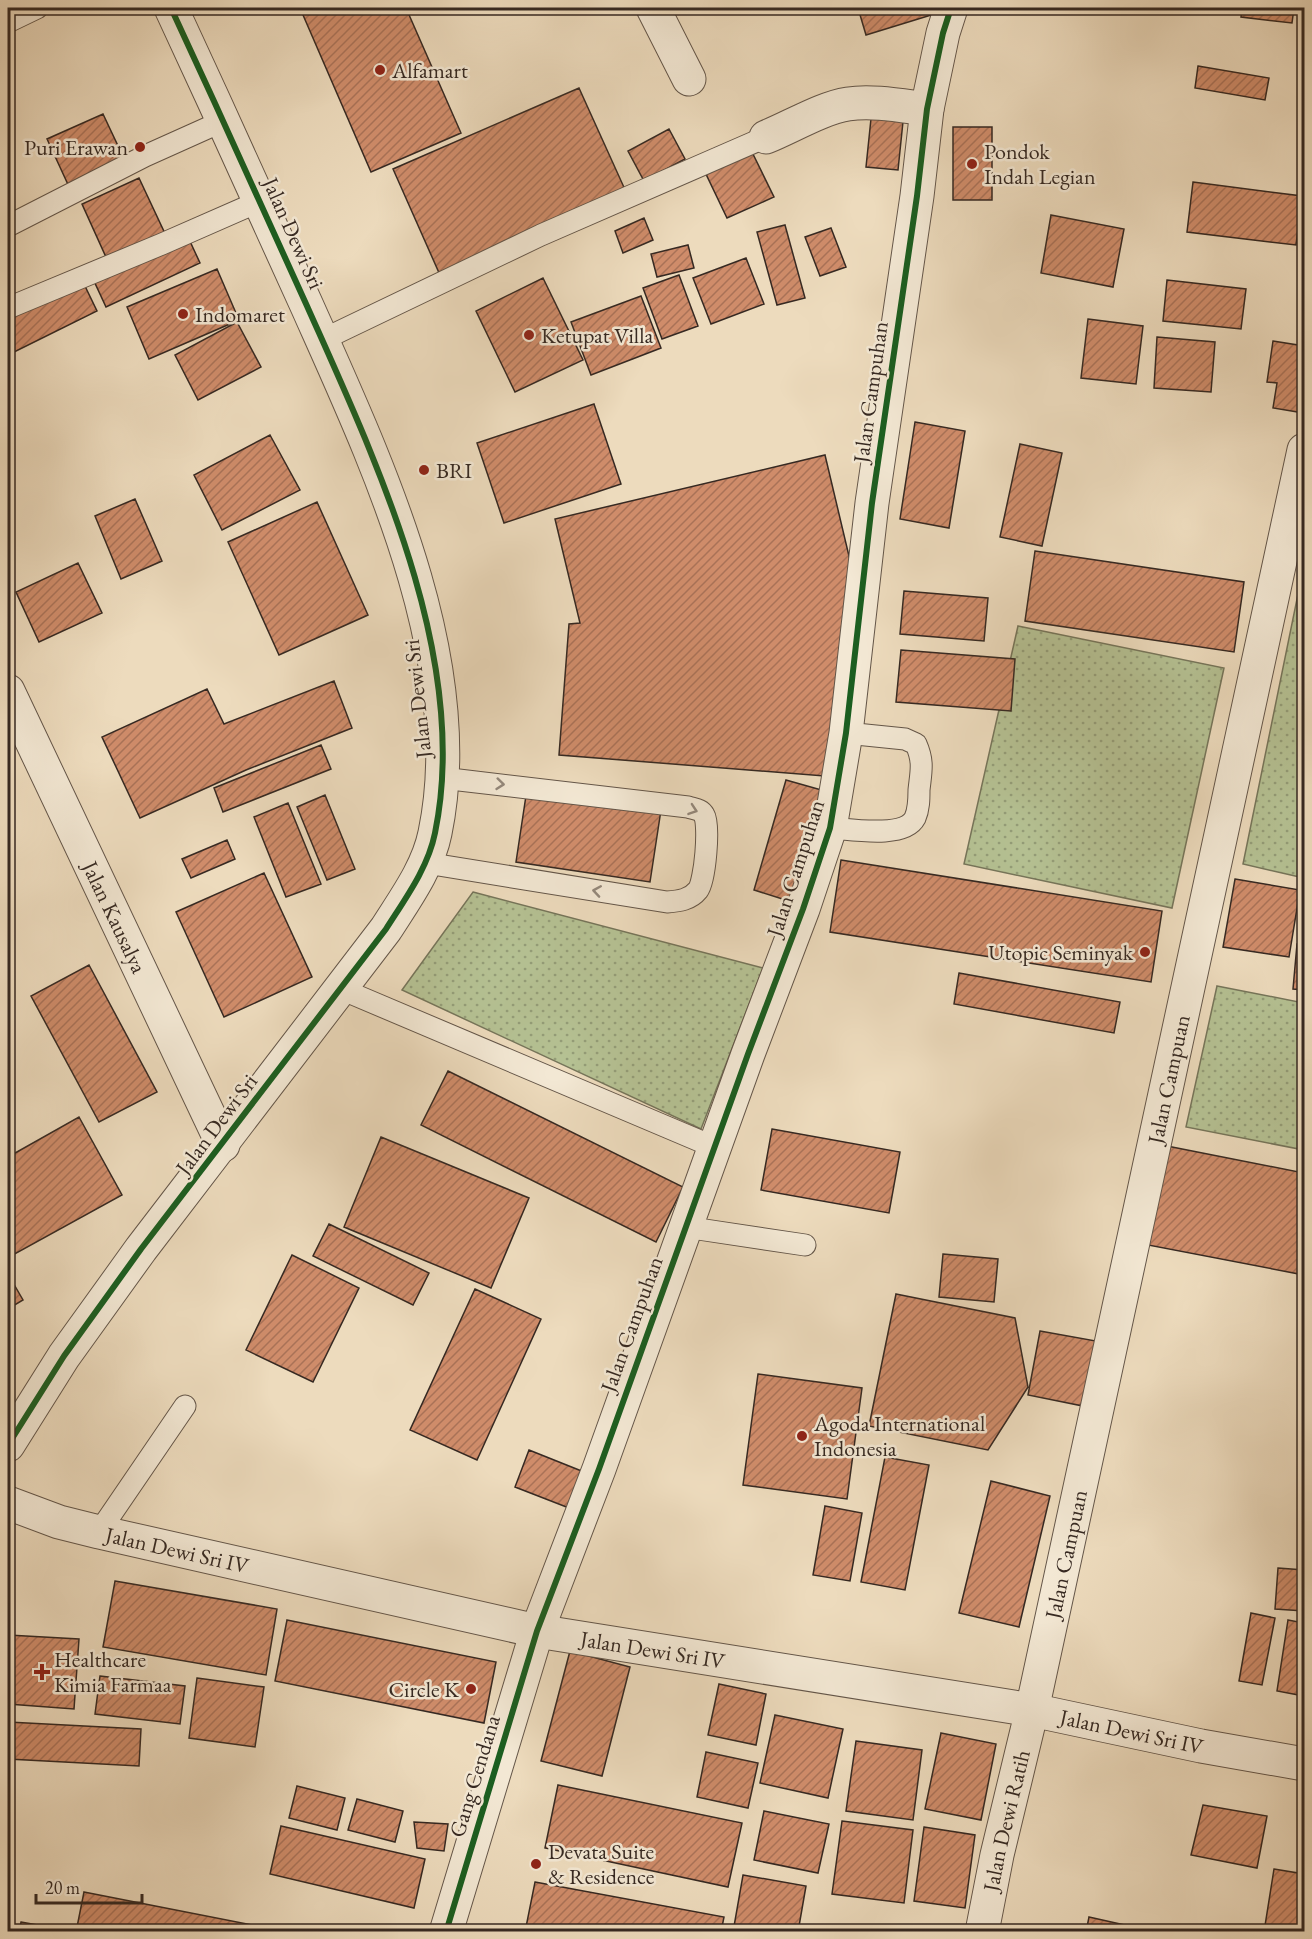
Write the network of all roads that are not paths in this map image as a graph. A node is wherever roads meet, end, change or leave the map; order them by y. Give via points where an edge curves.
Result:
1 (37, 8) edge
2 (171, 8) edge
3 (653, 8) edge
4 (951, 8) edge
5 (8, 22) edge
6 (689, 79) dead end
7 (927, 109) junction
8 (223, 121) junction
9 (766, 137) joint
10 (260, 201) junction
11 (8, 226) edge
12 (8, 308) edge
13 (322, 340) junction
14 (1305, 450) edge
15 (1296, 523) edge
16 (8, 691) edge
17 (846, 733) junction
18 (442, 778) junction
19 (830, 828) junction
20 (426, 863) junction
21 (341, 989) junction
22 (223, 1145) junction
23 (714, 1147) junction
24 (685, 1227) junction
25 (805, 1245) dead end
26 (185, 1406) dead end
27 (8, 1445) edge
28 (8, 1503) edge
29 (99, 1533) junction
30 (537, 1631) junction
31 (1032, 1710) junction
32 (1305, 1764) edge
33 (446, 1932) edge
34 (982, 1932) edge

1 - 5 lane
2 - 8 street, Jalan Dewi Sri
3 - 6 street
4 - 7 street, Jalan Campuhan
7 - 9 street via 849,104
7 - 17 street, Jalan Campuhan via 872,502
8 - 10 street, Jalan Dewi Sri
8 - 11 lane
9 - 13 lane via 540,235
10 - 12 lane
10 - 13 street, Jalan Dewi Sri
13 - 18 street, Jalan Dewi Sri via 387,495 425,610 442,724
14 - 15 street, Jalan Campuan
15 - 31 street, Jalan Campuan
16 - 22 street, Jalan Kausalya
17 - 19 street, Jalan Campuhan
17 - 19 lane via 905,739 916,744 922,757 918,807 914,820 900,830
18 - 20 street, Jalan Dewi Sri via 435,834
18 -> 20 lane via 699,810 708,825 702,878 698,890 686,900 668,902
19 - 23 street, Jalan Campuhan
20 - 21 street, Jalan Dewi Sri via 386,929
21 - 22 street, Jalan Dewi Sri
21 - 23 lane
22 - 27 street, Jalan Dewi Sri via 64,1356
23 - 24 street, Jalan Campuhan
24 - 25 lane
24 - 30 street, Jalan Campuhan
26 - 29 lane
28 - 29 street, Jalan Dewi Sri IV
29 - 30 street, Jalan Dewi Sri IV
30 - 31 street, Jalan Dewi Sri IV
30 - 33 street, Gang Cendana
31 - 32 street, Jalan Dewi Sri IV
31 - 34 street, Jalan Dewi Ratih

